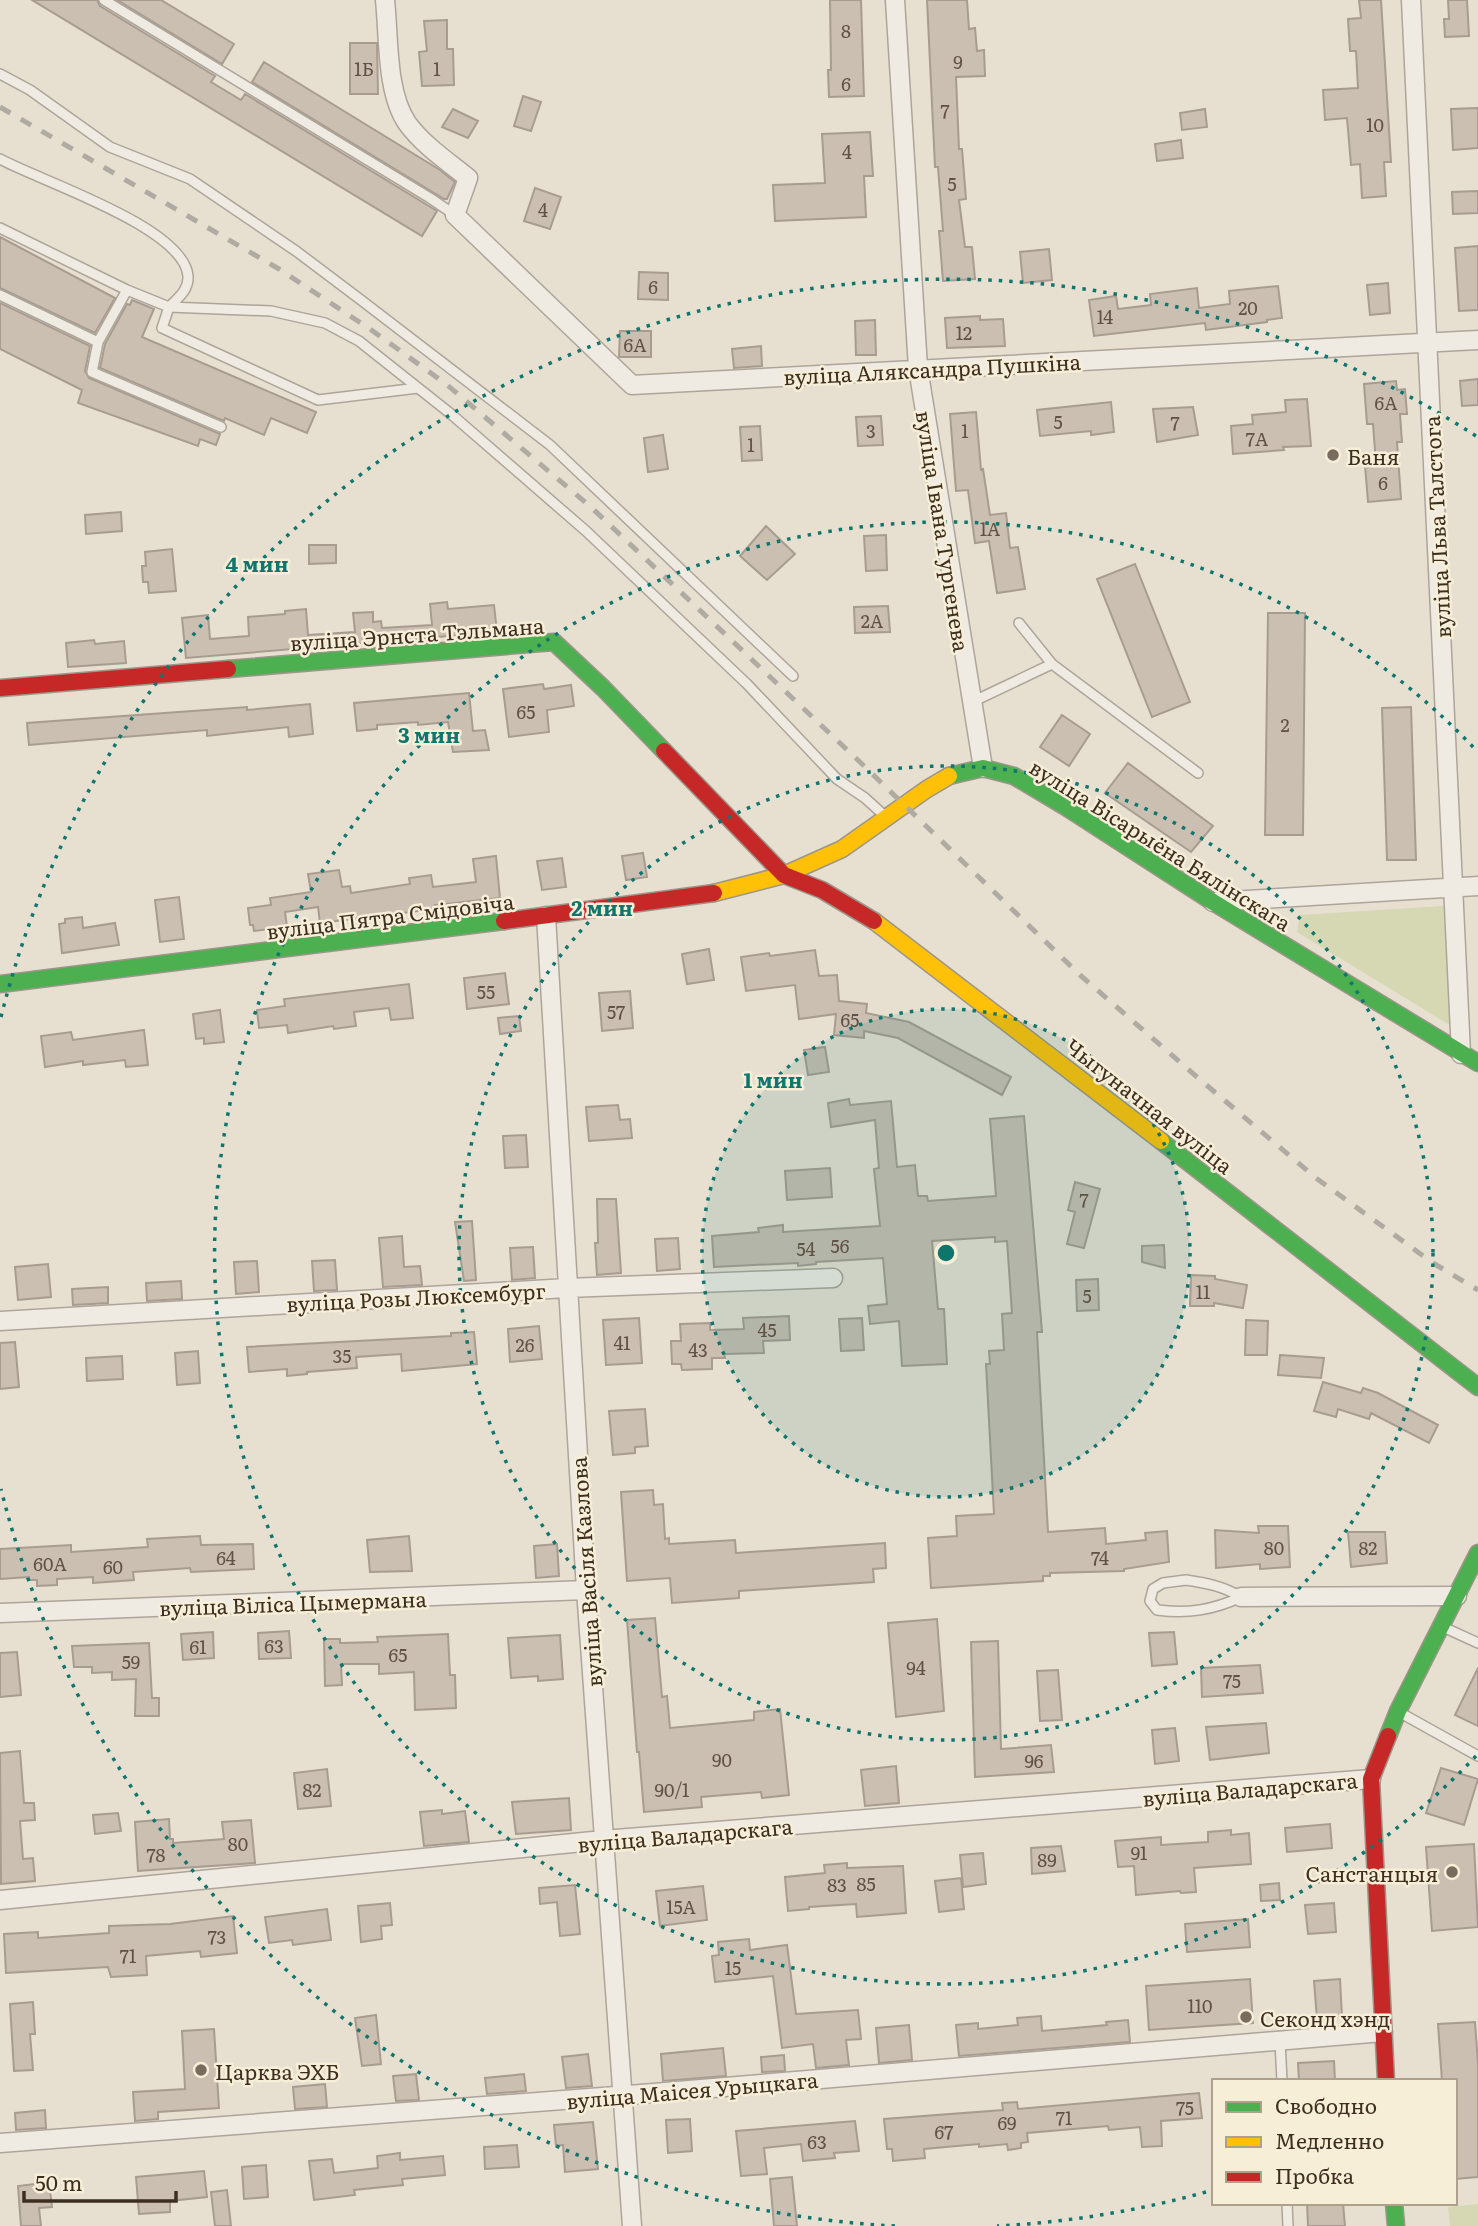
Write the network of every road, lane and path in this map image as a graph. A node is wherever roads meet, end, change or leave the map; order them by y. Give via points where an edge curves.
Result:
1 (104, 0) edge
2 (385, 0) edge
3 (895, 0) edge
4 (1411, 0) edge
5 (0, 74) edge
6 (0, 159) edge
7 (455, 215) junction
8 (0, 228) edge
9 (127, 290) junction
10 (0, 295) edge
11 (169, 307) junction
12 (1478, 340) edge
13 (98, 342) junction
14 (1428, 343) junction
15 (918, 369) junction
16 (418, 388) junction
17 (221, 427) dead end
18 (1018, 623) dead end
19 (1052, 664) junction
20 (793, 676) dead end
21 (0, 688) edge
22 (972, 702) junction
23 (983, 768) junction
24 (1198, 773) dead end
25 (888, 818) junction
26 (784, 875) junction
27 (1478, 886) edge
28 (1452, 887) junction
29 (1213, 902) junction
30 (546, 916) junction
31 (0, 984) edge
32 (1472, 1061) edge
33 (833, 1278) dead end
34 (567, 1287) junction
35 (0, 1321) edge
36 (1478, 1387) edge
37 (1478, 1553) edge
38 (586, 1590) junction
39 (1457, 1595) junction
40 (1241, 1597) junction
41 (0, 1613) edge
42 (1441, 1626) junction
43 (1478, 1643) edge
44 (1398, 1711) junction
45 (1478, 1756) edge
46 (1371, 1779) junction
47 (603, 1840) junction
48 (0, 1900) edge
49 (1383, 2032) junction
50 (1280, 2041) junction
51 (1282, 2079) edge
52 (1386, 2079) edge
53 (623, 2095) junction
54 (0, 2143) edge
55 (1287, 2205) edge
56 (1394, 2205) edge
57 (632, 2226) edge
58 (1288, 2226) edge
59 (1396, 2226) edge

1 - 7 lane
2 - 7 street via 394,93 406,122 424,143 468,178
3 - 15 street, вуліца Івана Тургенева
4 - 14 street, вуліца Льва Талстога
5 - 20 lane via 110,147 190,179 296,251 550,444
6 - 11 lane via 132,219 165,241 182,259 188,276 185,290
7 - 15 street, вуліца Аляксандра Пушкіна via 632,385
8 - 9 lane
9 - 11 lane
9 - 13 lane
10 - 13 lane
11 - 16 lane via 271,311 325,323 359,341
11 - 16 lane via 162,328 318,400
12 - 14 street, вуліца Аляксандра Пушкіна
13 - 17 lane via 92,372
14 - 15 street, вуліца Аляксандра Пушкіна
14 - 28 street, вуліца Льва Талстога
15 - 22 street, вуліца Івана Тургенева
16 - 25 lane via 586,531 747,684 837,779
18 - 19 lane
19 - 22 lane
19 - 24 lane
21 - 26 street, вуліца Эрнста Тэльмана via 554,642
22 - 23 street, вуліца Івана Тургенева
23 - 25 street, вуліца Вісарыёна Бялінскага via 951,775
23 - 29 street, вуліца Вісарыёна Бялінскага via 1014,776
25 - 26 street, вуліца Вісарыёна Бялінскага via 842,849
26 - 30 street, вуліца Пятра Смідовіча via 720,892
26 - 36 street, Чыгуначная вуліца via 869,917
27 - 28 street
28 - 29 street
28 - 32 street, вуліца Льва Талстога
29 - 32 street, вуліца Вісарыёна Бялінскага
30 - 31 street, вуліца Пятра Смідовіча
30 - 34 street, вуліца Васіля Казлова
33 - 34 street, вуліца Розы Люксембург
34 - 35 street, вуліца Розы Люксембург
34 - 38 street, вуліца Васіля Казлова
37 - 39 street
38 - 41 street, вуліца Віліса Цымермана
38 - 47 street, вуліца Васіля Казлова
39 - 40 street
39 - 42 street
40 - 40 lane via 1227,1588 1186,1580 1163,1583 1153,1589 1150,1601 1157,1610 1188,1612
42 - 43 lane
42 - 44 street
44 - 45 lane
44 - 46 street
46 - 47 street, вуліца Валадарскага
46 - 49 street
47 - 48 street, вуліца Валадарскага
47 - 53 street, вуліца Васіля Казлова
49 - 50 street, вуліца Маісея Урыцкага
49 - 52 street
50 - 51 lane
50 - 53 street, вуліца Маісея Урыцкага
53 - 54 street, вуліца Маісея Урыцкага
53 - 57 street, вуліца Васіля Казлова
55 - 58 lane
56 - 59 street

